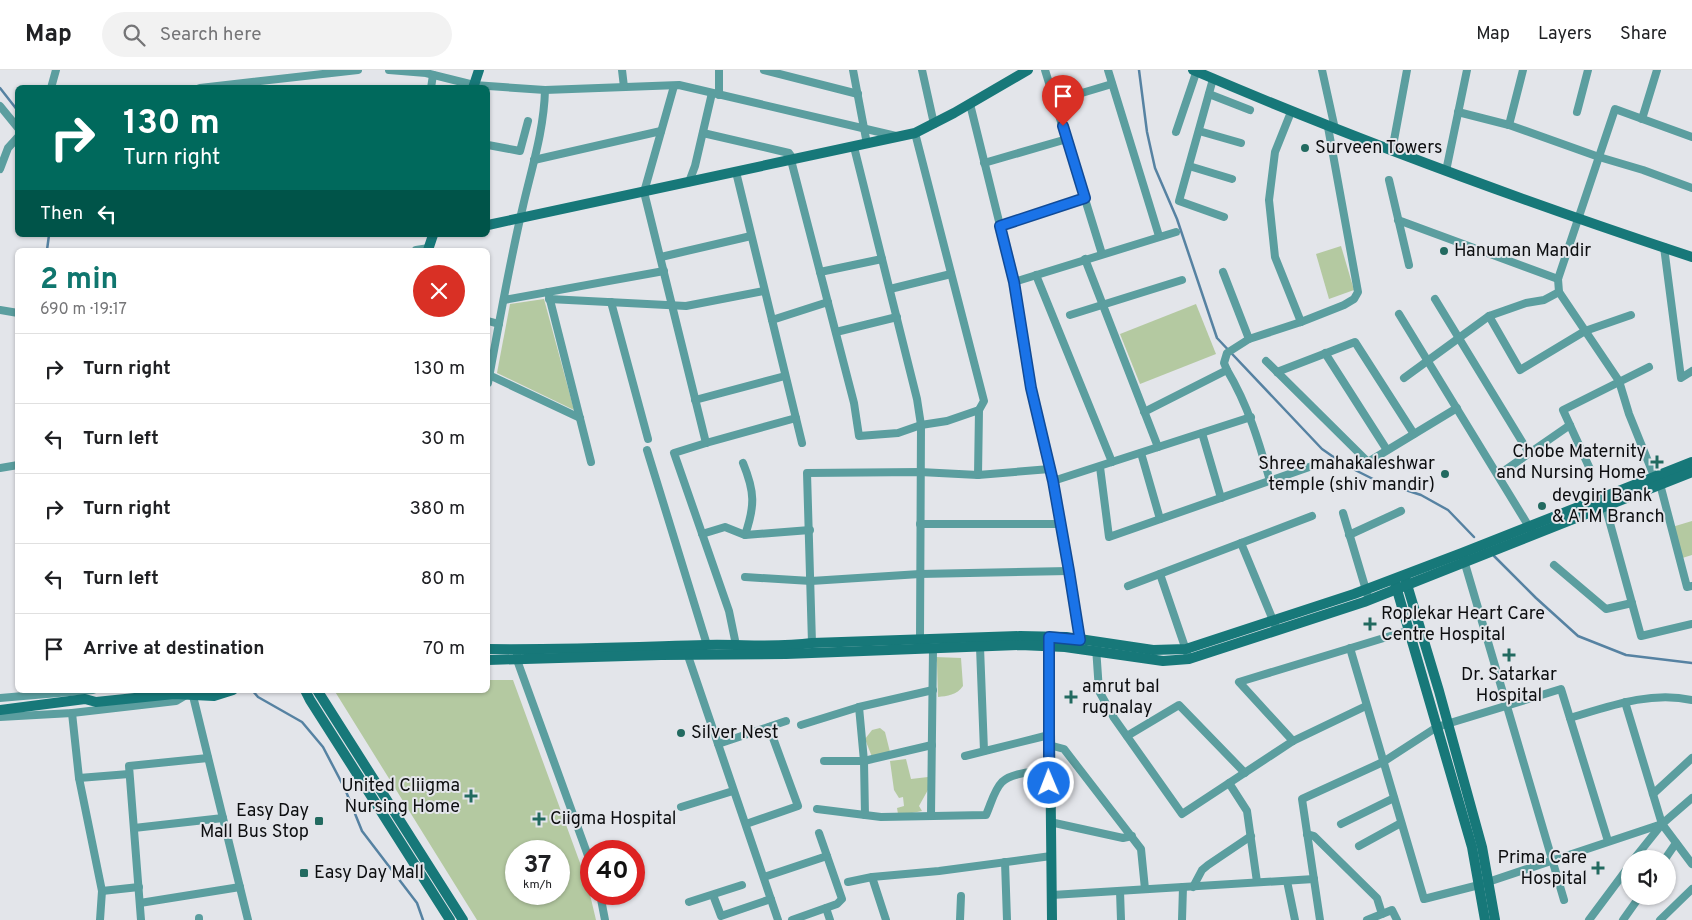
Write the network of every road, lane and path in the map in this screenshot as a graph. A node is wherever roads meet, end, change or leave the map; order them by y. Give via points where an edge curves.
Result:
1 (56, 70) edge
2 (358, 70) edge
3 (389, 70) edge
4 (479, 70) edge
5 (622, 70) edge
6 (719, 70) edge
7 (764, 70) edge
8 (796, 70) edge
9 (853, 70) edge
10 (922, 70) edge
11 (1028, 70) edge
12 (1045, 70) edge
13 (1108, 70) edge
14 (1322, 70) edge
15 (1407, 70) edge
16 (1467, 70) edge
17 (1523, 70) edge
18 (1588, 70) edge
19 (1657, 70) edge
20 (330, 71) edge
21 (1196, 71) edge
22 (433, 75) junction
23 (797, 78) junction
24 (1213, 79) junction
25 (1112, 84) junction
26 (52, 85) edge
27 (223, 85) edge
28 (431, 85) edge
29 (470, 85) edge
30 (474, 85) edge
31 (674, 86) junction
32 (490, 87) edge
33 (624, 87) junction
34 (545, 90) junction
35 (716, 94) junction
36 (858, 94) junction
37 (1209, 94) junction
38 (1055, 101) junction
39 (970, 104) junction
40 (0, 106) edge
41 (1250, 110) dead end
42 (1291, 112) junction
43 (1458, 112) junction
44 (1577, 112) dead end
45 (1642, 119) junction
46 (528, 121) dead end
47 (15, 124) edge
48 (934, 124) junction
49 (1509, 125) junction
50 (1332, 128) junction
51 (865, 129) junction
52 (661, 131) junction
53 (1199, 131) junction
54 (1176, 132) dead end
55 (702, 133) junction
56 (915, 133) junction
57 (898, 137) junction
58 (1692, 137) edge
59 (1067, 139) junction
60 (15, 140) edge
61 (1241, 143) dead end
62 (867, 144) junction
63 (490, 145) edge
64 (854, 146) junction
65 (4, 149) edge
66 (1392, 151) junction
67 (1599, 157) junction
68 (534, 160) junction
69 (793, 160) junction
70 (984, 163) junction
71 (1189, 166) junction
72 (0, 169) edge
73 (1446, 171) junction
74 (736, 172) junction
75 (1232, 179) dead end
76 (1389, 180) dead end
77 (690, 182) junction
78 (1692, 188) edge
79 (644, 192) junction
80 (1085, 198) junction
81 (1224, 216) dead end
82 (520, 219) junction
83 (1578, 219) junction
84 (1398, 220) junction
85 (490, 225) edge
86 (1000, 226) junction
87 (1176, 232) dead end
88 (751, 236) junction
89 (1158, 236) junction
90 (1664, 247) junction
91 (1102, 254) junction
92 (1692, 256) edge
93 (661, 258) junction
94 (882, 259) junction
95 (1085, 260) junction
96 (1409, 265) dead end
97 (664, 271) junction
98 (820, 272) junction
99 (1223, 272) dead end
100 (951, 274) junction
101 (1036, 275) junction
102 (1558, 279) junction
103 (1182, 280) dead end
104 (1014, 282) junction
105 (890, 289) junction
106 (764, 291) junction
107 (1559, 292) junction
108 (548, 295) junction
109 (1435, 299) dead end
110 (504, 300) junction
111 (611, 302) junction
112 (828, 302) junction
113 (672, 304) junction
114 (1103, 305) junction
115 (0, 310) edge
116 (15, 312) edge
117 (1398, 314) dead end
118 (1070, 315) dead end
119 (1631, 315) dead end
120 (1489, 316) junction
121 (897, 317) junction
122 (772, 320) junction
123 (490, 322) edge
124 (1301, 322) junction
125 (499, 324) junction
126 (1585, 331) junction
127 (836, 332) junction
128 (1457, 338) junction
129 (1249, 339) junction
130 (1325, 354) junction
131 (1266, 361) dead end
132 (1426, 361) junction
133 (1649, 367) dead end
134 (490, 369) edge
135 (1227, 370) junction
136 (1692, 371) edge
137 (1277, 372) junction
138 (785, 376) junction
139 (1404, 378) dead end
140 (490, 380) edge
141 (1618, 381) junction
142 (696, 400) junction
143 (1457, 408) junction
144 (979, 410) junction
145 (1144, 412) junction
146 (1251, 417) junction
147 (580, 418) junction
148 (796, 418) junction
149 (920, 425) junction
150 (1570, 425) junction
151 (1202, 433) junction
152 (1414, 434) junction
153 (648, 439) dead end
154 (706, 443) junction
155 (802, 444) dead end
156 (1158, 447) junction
157 (647, 450) dead end
158 (1387, 450) junction
159 (1141, 453) junction
160 (1529, 453) junction
161 (591, 462) dead end
162 (1112, 462) junction
163 (1692, 462) edge
164 (743, 463) dead end
165 (1315, 465) dead end
166 (15, 466) edge
167 (1100, 466) junction
168 (0, 468) edge
169 (1050, 469) junction
170 (1590, 469) dead end
171 (920, 472) junction
172 (1692, 472) edge
173 (978, 475) junction
174 (1498, 475) junction
175 (1657, 480) junction
176 (1053, 481) junction
177 (1270, 481) junction
178 (1221, 498) junction
179 (1605, 505) junction
180 (1401, 511) dead end
181 (1343, 513) dead end
182 (1312, 516) dead end
183 (1160, 519) junction
184 (920, 524) junction
185 (1061, 524) junction
186 (810, 530) junction
187 (1531, 530) junction
188 (702, 534) junction
189 (745, 534) junction
190 (1349, 535) junction
191 (1241, 543) junction
192 (1463, 557) junction
193 (1554, 565) dead end
194 (1069, 571) junction
195 (920, 574) junction
196 (1160, 574) junction
197 (745, 577) dead end
198 (1406, 580) junction
199 (811, 581) junction
200 (1395, 584) junction
201 (1128, 586) dead end
202 (1692, 586) edge
203 (1367, 594) junction
204 (1632, 603) junction
205 (1692, 624) edge
206 (1275, 625) junction
207 (1420, 627) junction
208 (1409, 630) junction
209 (920, 639) junction
210 (1049, 642) junction
211 (812, 643) junction
212 (1080, 644) junction
213 (707, 645) junction
214 (736, 645) junction
215 (980, 647) junction
216 (1096, 647) junction
217 (1350, 648) junction
218 (490, 649) edge
219 (517, 649) junction
220 (933, 649) junction
221 (686, 650) junction
222 (1187, 654) junction
223 (490, 660) edge
224 (517, 660) junction
225 (933, 690) junction
226 (58, 693) edge
227 (121, 693) edge
228 (224, 693) edge
229 (306, 693) edge
230 (319, 693) edge
231 (189, 696) junction
232 (0, 698) edge
233 (85, 700) junction
234 (1692, 700) edge
235 (1625, 702) junction
236 (1366, 706) junction
237 (1507, 706) junction
238 (859, 707) junction
239 (0, 710) edge
240 (72, 713) junction
241 (0, 717) edge
242 (1570, 718) junction
243 (786, 722) dead end
244 (1448, 724) junction
245 (801, 725) dead end
246 (769, 727) junction
247 (1437, 727) junction
248 (1127, 736) junction
249 (1049, 740) junction
250 (1294, 741) junction
251 (718, 744) junction
252 (932, 745) junction
253 (984, 751) junction
254 (965, 756) dead end
255 (208, 758) junction
256 (1692, 758) edge
257 (824, 761) dead end
258 (864, 761) junction
259 (1383, 762) junction
260 (1049, 769) junction
261 (1245, 773) junction
262 (129, 774) junction
263 (79, 778) junction
264 (1229, 783) junction
265 (733, 791) junction
266 (1653, 794) junction
267 (1394, 798) junction
268 (1692, 798) edge
269 (681, 807) dead end
270 (817, 809) dead end
271 (865, 815) junction
272 (931, 816) junction
273 (223, 818) junction
274 (1050, 822) junction
275 (746, 824) junction
276 (1341, 824) dead end
277 (1402, 824) junction
278 (1662, 824) junction
279 (134, 828) junction
280 (819, 833) dead end
281 (1307, 834) junction
282 (1132, 836) junction
283 (1250, 836) junction
284 (582, 840) edge
285 (1608, 841) junction
286 (1676, 843) junction
287 (1358, 846) dead end
288 (1641, 850) edge
289 (1671, 850) edge
290 (827, 856) junction
291 (1051, 856) junction
292 (1552, 860) junction
293 (1005, 862) junction
294 (1691, 862) edge
295 (764, 877) junction
296 (872, 877) junction
297 (1621, 877) edge
298 (1314, 879) junction
299 (1287, 881) junction
300 (848, 882) dead end
301 (1257, 882) junction
302 (1484, 883) junction
303 (742, 885) dead end
304 (240, 886) junction
305 (139, 887) junction
306 (1182, 887) junction
307 (1193, 887) junction
308 (1692, 889) edge
309 (1146, 890) junction
310 (102, 891) junction
311 (1120, 891) junction
312 (713, 895) junction
313 (1052, 895) junction
314 (961, 896) dead end
315 (771, 899) junction
316 (1564, 900) dead end
317 (689, 902) dead end
318 (140, 903) junction
319 (602, 905) edge
320 (1634, 905) edge
321 (826, 908) junction
322 (1382, 914) junction
323 (100, 920) edge
324 (141, 920) edge
325 (248, 920) edge
326 (450, 920) edge
327 (463, 920) edge
328 (605, 920) edge
329 (778, 920) edge
330 (792, 920) edge
331 (830, 920) edge
332 (886, 920) edge
333 (960, 920) edge
334 (1007, 920) edge
335 (1052, 920) edge
336 (1121, 920) edge
337 (1182, 920) edge
338 (1295, 920) edge
339 (1320, 920) edge
340 (1367, 920) edge
341 (1397, 920) edge
342 (1485, 920) edge
343 (1495, 920) edge
344 (1590, 920) edge
345 (1623, 920) edge
346 (1660, 920) edge

1 - 26 street
2 - 20 street
3 - 22 street
4 - 30 main road
5 - 33 street
6 - 35 street
7 - 23 street
8 - 23 street
9 - 36 street
10 - 48 street
11 - 39 main road
12 - 38 street
13 - 25 street
14 - 50 street
15 - 66 street
16 - 43 street
17 - 49 street
18 - 44 street
19 - 45 street
20 - 27 street
21 - 24 main road
21 - 54 street
22 - 28 street
22 - 29 street
23 - 36 street
24 - 37 street
24 - 42 main road
25 - 38 street
25 - 89 street
31 - 33 street
31 - 35 street
31 - 52 street
32 - 34 street
33 - 34 street
34 - 68 street
35 - 51 street
35 - 55 street
36 - 51 street
37 - 41 street
37 - 53 street
38 - 59 street
39 - 48 main road
39 - 70 street
40 - 47 street
42 - 50 main road
42 - 124 street via 1275,152 1269,200 1275,257
43 - 49 street
43 - 73 street
45 - 58 street
45 - 67 street via 1615,109
46 - 63 street via 520,151
48 - 56 main road
49 - 67 street
50 - 66 main road
50 - 124 street via 1358,292 1354,299
51 - 57 street
51 - 62 street
52 - 68 street
52 - 79 street
53 - 61 street
53 - 71 street
55 - 69 street via 790,153
55 - 77 street
56 - 57 main road
56 - 100 street
57 - 62 main road
59 - 70 street
59 - 80 street
60 - 65 street
62 - 64 main road
64 - 69 main road
64 - 94 street
65 - 72 street
66 - 73 main road
67 - 78 street
67 - 83 street
68 - 82 street
69 - 74 main road
69 - 98 street
70 - 86 street
71 - 75 street
71 - 81 street via 1179,200
73 - 83 main road
74 - 77 main road
74 - 88 street
76 - 84 street
77 - 79 main road
79 - 82 main road
79 - 93 street
80 - 86 street
80 - 91 street
82 - 85 main road
82 - 110 street
83 - 90 main road
83 - 102 street
84 - 96 street
84 - 102 street
86 - 104 street
87 - 89 street
88 - 93 street
88 - 106 street
89 - 91 street
90 - 92 main road
90 - 136 street via 1681,378
91 - 95 street
93 - 97 street
94 - 98 street
94 - 105 street
95 - 101 street
95 - 114 street
97 - 108 street
97 - 113 street
98 - 112 street
99 - 129 street
100 - 105 street
100 - 144 street via 984,401
101 - 104 street
101 - 162 street
102 - 107 street
103 - 114 street
104 - 169 street via 1031,388
105 - 121 street
106 - 113 street via 686,306
106 - 122 street
107 - 120 street via 1544,300
107 - 126 street
108 - 110 street
108 - 111 street
108 - 147 street
109 - 128 street
110 - 125 street
111 - 113 street
111 - 153 street
112 - 122 street
112 - 127 street
113 - 142 street
114 - 118 street
114 - 145 street
115 - 116 street
117 - 132 street
119 - 126 street
120 - 126 street via 1520,370
120 - 128 street
121 - 127 street
121 - 149 street
122 - 138 street
123 - 125 street
124 - 129 street
125 - 134 street
126 - 141 street
127 - 149 street via 859,436 898,433
128 - 132 street
128 - 160 street
129 - 135 street via 1229,351 1224,363
130 - 137 street
130 - 152 street via 1355,342
130 - 158 street
131 - 137 street
132 - 139 street
132 - 143 street
133 - 141 street
135 - 145 street
135 - 146 street
137 - 158 street via 1368,462
138 - 142 street
138 - 148 street
140 - 147 street
141 - 150 street via 1563,410
141 - 175 street
142 - 154 street
143 - 152 street
143 - 174 street
144 - 149 street via 947,421
144 - 173 street
145 - 156 street
146 - 151 street
146 - 177 street
147 - 161 street
148 - 154 street
148 - 155 street
149 - 171 street
150 - 160 street
150 - 170 street
151 - 156 street
151 - 178 street
152 - 158 street
154 - 188 street via 674,453
156 - 159 street
157 - 213 street
159 - 162 street
159 - 183 street
160 - 174 street
162 - 167 street
163 - 175 main road
164 - 189 street via 753,498 753,513
165 - 177 street
166 - 168 street
167 - 176 street
167 - 183 street via 1109,537
169 - 173 street
169 - 176 street
171 - 173 street
171 - 184 street
171 - 186 street via 807,473
172 - 175 main road
174 - 187 street
175 - 179 main road
175 - 187 main road
175 - 202 street via 1687,587
176 - 185 street
177 - 178 street
178 - 183 street
179 - 187 main road
179 - 204 street
180 - 190 street
181 - 190 street
182 - 191 street
184 - 185 street
184 - 195 street
185 - 194 street
186 - 189 street
186 - 199 street
187 - 192 main road
188 - 189 street via 725,527
188 - 214 street
190 - 203 street
191 - 196 street
191 - 206 street
192 - 198 main road
192 - 237 street
193 - 204 street via 1606,609
194 - 195 street
194 - 212 street
195 - 199 street
195 - 209 street
196 - 201 street
196 - 222 street
197 - 199 street
198 - 200 main road
198 - 207 main road
199 - 211 street
200 - 203 main road
200 - 208 main road
203 - 206 main road
204 - 205 street via 1641,636
206 - 222 main road
207 - 208 street
207 - 244 main road
208 - 217 street
208 - 247 main road
209 - 210 main road via 1020,636
209 - 211 main road
210 - 212 main road
210 - 215 main road
210 - 249 main road
211 - 214 main road via 794,646
212 - 216 main road
213 - 214 main road
213 - 221 main road
215 - 220 main road
215 - 253 street
216 - 222 main road via 1164,661
216 - 248 street via 1099,691
217 - 236 street
217 - 250 street via 1239,682
218 - 219 main road
219 - 221 main road
219 - 224 street
220 - 221 main road via 786,654
220 - 225 street
221 - 224 main road
221 - 251 street
223 - 224 main road
224 - 284 street
225 - 238 street
225 - 252 street
226 - 232 street
227 - 233 main road via 92,696
228 - 231 main road
229 - 326 main road
230 - 327 main road
231 - 233 main road via 174,694 96,702
231 - 240 street via 176,701
231 - 255 street
233 - 239 main road
234 - 235 street via 1651,697
235 - 242 street
235 - 266 street
236 - 250 street
236 - 259 street
237 - 242 street via 1561,689
237 - 244 street
237 - 292 street
238 - 245 street
238 - 258 street
240 - 241 street
240 - 263 street
242 - 285 street
243 - 246 street
244 - 247 street
244 - 302 main road via 1482,847
246 - 251 street
246 - 275 street via 798,806
247 - 259 street
247 - 302 main road
248 - 261 street via 1179,705
248 - 264 street via 1182,814
249 - 253 street
249 - 260 main road
249 - 282 street via 1064,749
250 - 261 street
251 - 265 street
252 - 258 street
252 - 272 street
253 - 254 street
255 - 262 street via 128,766
255 - 273 street
256 - 266 street
257 - 258 street
258 - 271 street
259 - 267 street
259 - 281 street via 1302,799
260 - 272 street via 1003,781 986,815
260 - 274 main road
261 - 264 street
262 - 263 street
262 - 279 street
263 - 310 street
264 - 283 street via 1247,811
265 - 269 street
265 - 275 street
266 - 278 street
267 - 276 street
267 - 277 street
268 - 278 street
270 - 271 street
271 - 272 street
273 - 279 street
273 - 304 street
274 - 282 street via 1123,838
274 - 291 main road
275 - 295 street
277 - 287 street
277 - 302 street via 1424,899
278 - 285 street
278 - 286 street
278 - 288 street
279 - 305 street
280 - 290 street
281 - 298 street
281 - 322 street via 1314,836 1377,898
282 - 309 street via 1141,849
283 - 301 street
283 - 307 street via 1202,870
285 - 292 street
286 - 289 street
286 - 294 street
290 - 295 street
290 - 321 street via 842,899
291 - 293 street
291 - 313 main road
292 - 302 street
292 - 316 street
293 - 296 street
293 - 334 street
295 - 315 street
296 - 300 street
296 - 332 street
297 - 344 street
298 - 299 street
298 - 339 street
299 - 301 street
299 - 338 street
301 - 307 street
302 - 342 main road
302 - 343 main road
303 - 312 street
304 - 318 street
304 - 325 street
305 - 310 street
305 - 318 street
306 - 307 street
306 - 309 street
306 - 337 street
308 - 346 street
309 - 311 street
310 - 323 street
311 - 313 street
311 - 336 street
312 - 315 street via 721,916
312 - 317 street
313 - 335 main road
314 - 333 street
315 - 329 street
318 - 324 street
319 - 328 street
320 - 345 street
321 - 330 street
321 - 331 street
322 - 340 street
322 - 341 street via 1392,910

